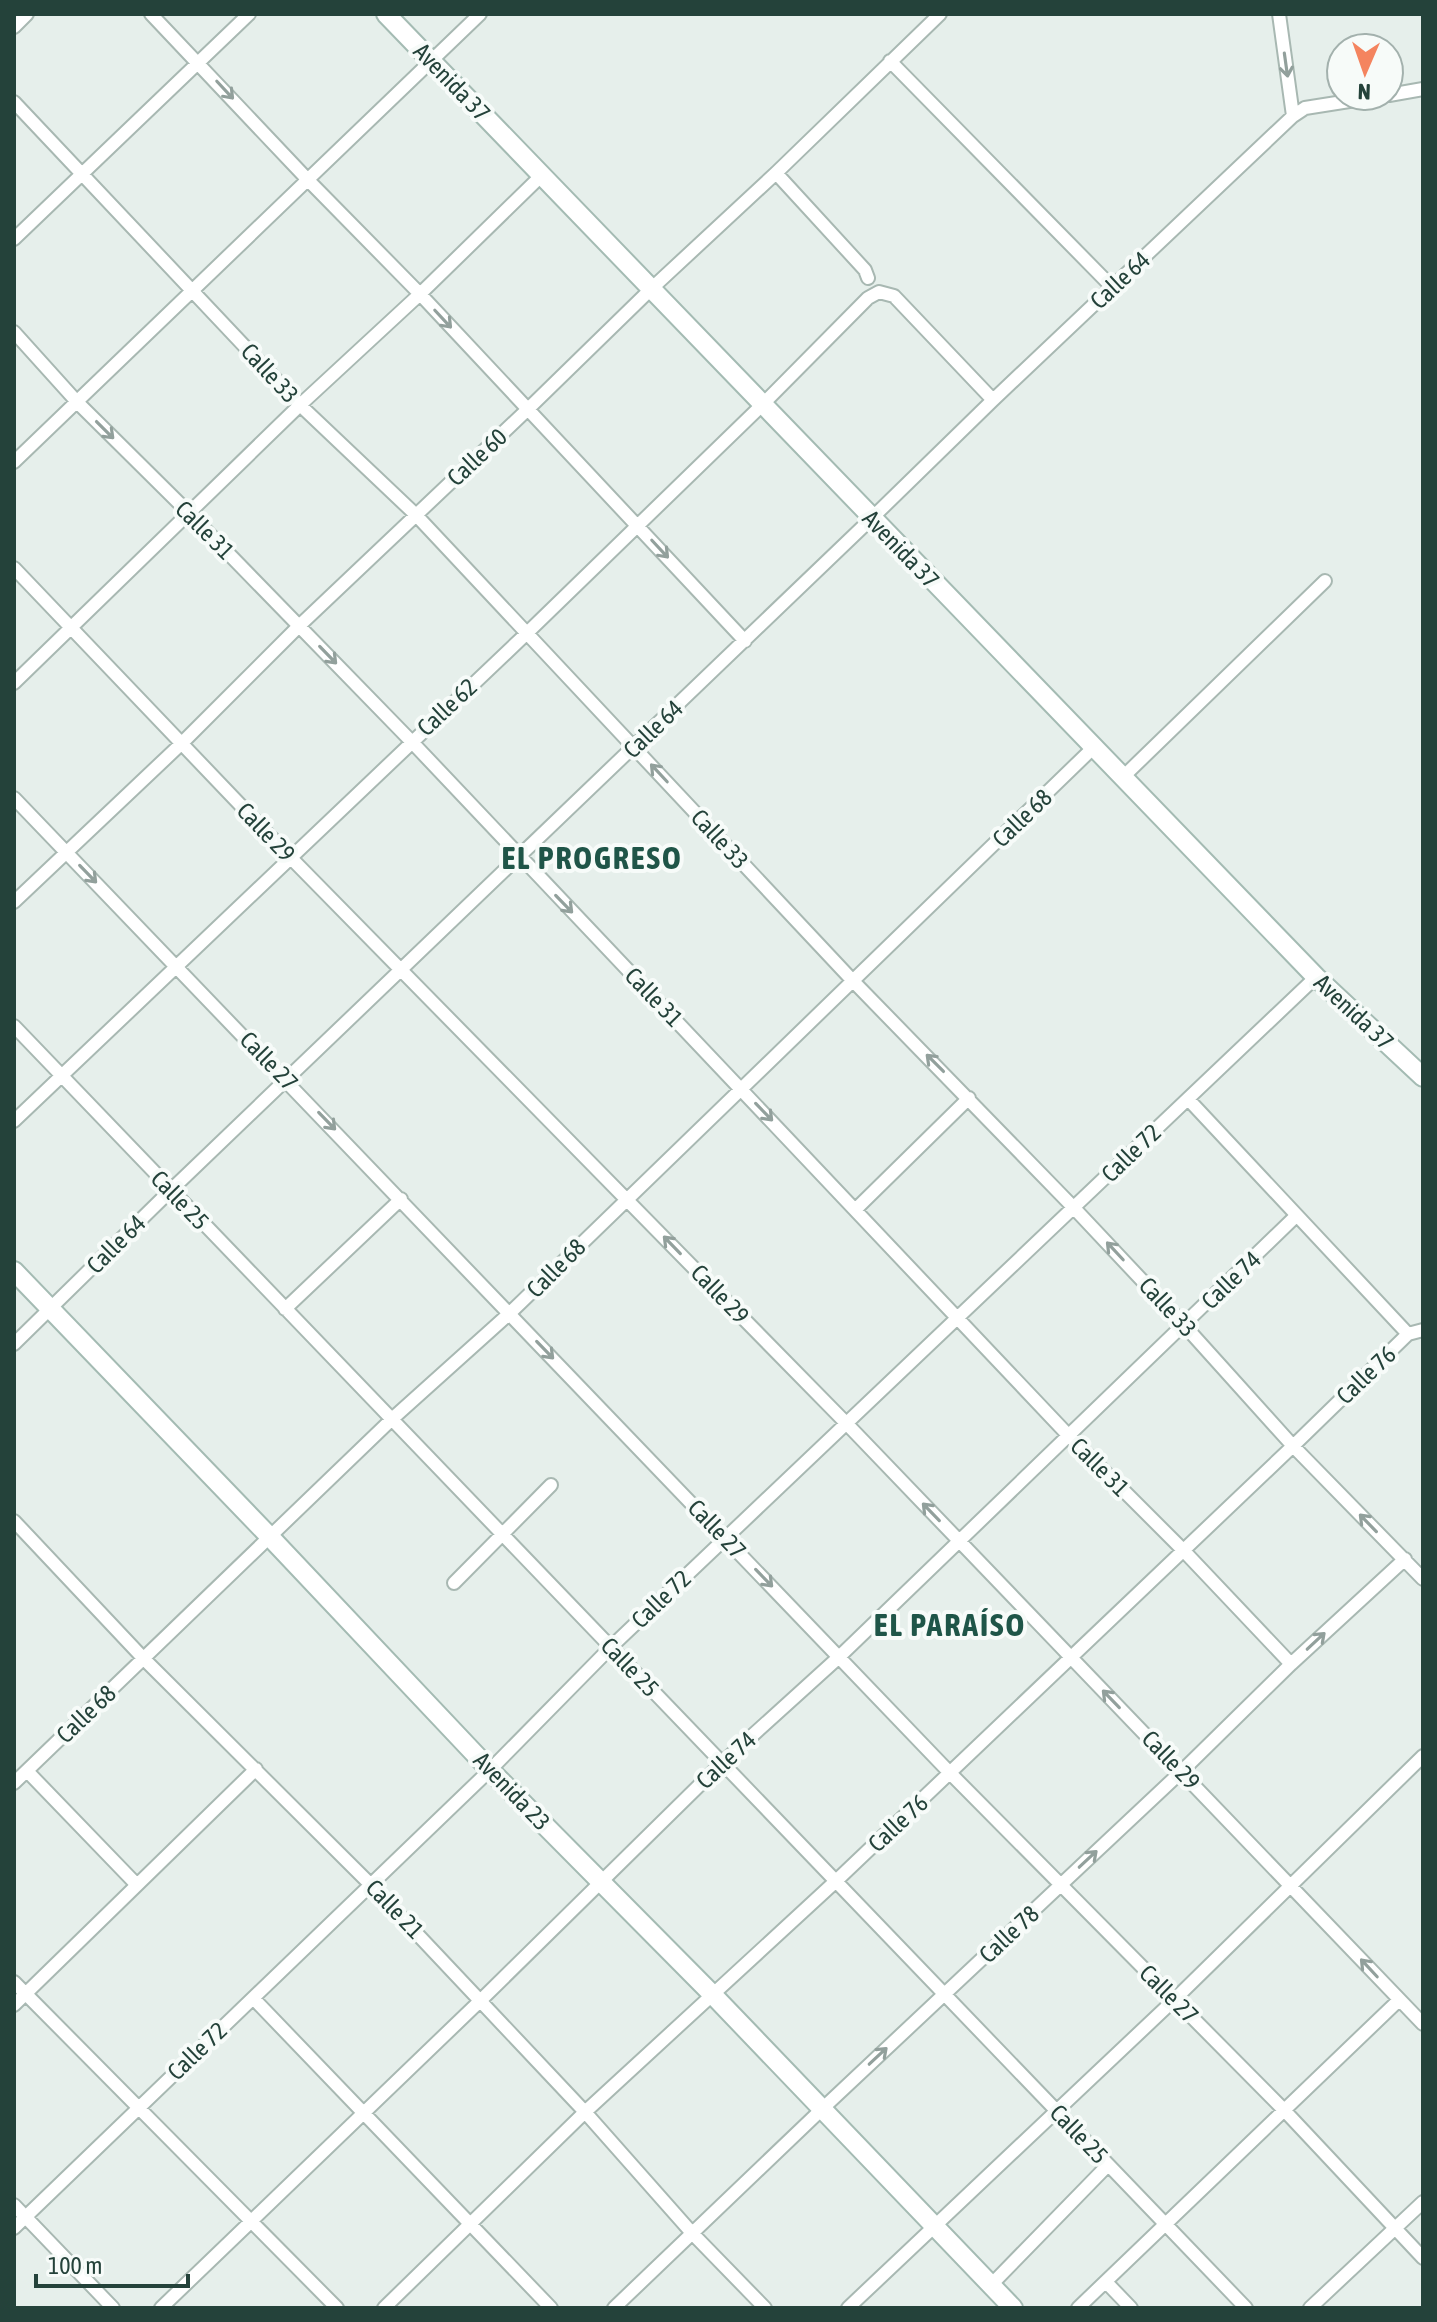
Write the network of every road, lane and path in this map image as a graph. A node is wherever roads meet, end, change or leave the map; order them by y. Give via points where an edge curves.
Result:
1 (27, 14) edge
2 (151, 14) edge
3 (249, 14) edge
4 (386, 14) edge
5 (480, 14) edge
6 (940, 14) edge
7 (1279, 14) edge
8 (14, 27) edge
9 (431, 61) junction
10 (890, 61) junction
11 (199, 62) junction
12 (14, 102) edge
13 (1325, 105) edge
14 (1293, 116) junction
15 (82, 173) junction
16 (776, 173) junction
17 (542, 175) junction
18 (308, 180) junction
19 (14, 239) edge
20 (868, 278) dead end
21 (1113, 288) junction
22 (193, 290) junction
23 (650, 290) junction
24 (420, 294) junction
25 (14, 332) edge
26 (993, 400) junction
27 (78, 403) junction
28 (763, 404) junction
29 (300, 405) junction
30 (528, 409) junction
31 (14, 462) edge
32 (189, 513) junction
33 (416, 515) junction
34 (872, 518) junction
35 (638, 525) junction
36 (14, 568) edge
37 (1325, 581) dead end
38 (299, 626) junction
39 (70, 629) junction
40 (526, 634) junction
41 (745, 641) junction
42 (14, 683) edge
43 (411, 741) junction
44 (182, 743) junction
45 (634, 747) junction
46 (1093, 748) junction
47 (1123, 777) junction
48 (14, 798) edge
49 (67, 852) junction
50 (519, 857) junction
51 (291, 858) junction
52 (14, 902) edge
53 (177, 966) junction
54 (402, 969) junction
55 (1316, 977) junction
56 (853, 981) junction
57 (14, 1026) edge
58 (61, 1076) junction
59 (1423, 1077) edge
60 (287, 1079) junction
61 (741, 1089) junction
62 (969, 1098) junction
63 (1188, 1099) junction
64 (14, 1121) edge
65 (171, 1190) junction
66 (627, 1198) junction
67 (401, 1199) junction
68 (1074, 1208) junction
69 (856, 1209) junction
70 (1296, 1216) junction
71 (14, 1271) edge
72 (50, 1309) junction
73 (285, 1309) junction
74 (510, 1313) junction
75 (957, 1318) junction
76 (1184, 1325) junction
77 (1423, 1330) edge
78 (1408, 1334) junction
79 (14, 1344) edge
80 (392, 1419) junction
81 (846, 1423) junction
82 (1069, 1436) junction
83 (1293, 1446) junction
84 (551, 1485) dead end
85 (14, 1521) edge
86 (502, 1535) junction
87 (270, 1537) junction
88 (725, 1538) junction
89 (960, 1541) junction
90 (1183, 1550) junction
91 (1405, 1559) junction
92 (1423, 1579) edge
93 (454, 1583) dead end
94 (611, 1647) junction
95 (839, 1657) junction
96 (1071, 1658) junction
97 (144, 1659) junction
98 (1291, 1664) junction
99 (1423, 1756) edge
100 (722, 1763) junction
101 (256, 1769) junction
102 (490, 1770) junction
103 (27, 1771) junction
104 (1182, 1771) junction
105 (950, 1773) junction
106 (14, 1783) edge
107 (600, 1881) junction
108 (836, 1881) junction
109 (1062, 1884) junction
110 (137, 1885) junction
111 (371, 1885) junction
112 (1291, 1885) junction
113 (14, 1982) edge
114 (712, 1994) junction
115 (944, 1994) junction
116 (25, 1995) junction
117 (253, 1998) junction
118 (1175, 1999) junction
119 (481, 2000) junction
120 (1399, 2000) junction
121 (14, 2005) edge
122 (1423, 2024) edge
123 (139, 2106) junction
124 (821, 2110) junction
125 (1056, 2110) junction
126 (1284, 2110) junction
127 (364, 2112) junction
128 (585, 2112) junction
129 (1108, 2165) junction
130 (1423, 2202) edge
131 (14, 2205) edge
132 (25, 2217) junction
133 (252, 2221) junction
134 (471, 2223) junction
135 (1166, 2224) junction
136 (933, 2226) junction
137 (14, 2228) edge
138 (1396, 2229) junction
139 (692, 2233) junction
140 (1423, 2258) edge
141 (1106, 2282) junction
142 (991, 2285) junction
143 (113, 2308) edge
144 (161, 2308) edge
145 (337, 2308) edge
146 (384, 2308) edge
147 (551, 2308) edge
148 (614, 2308) edge
149 (765, 2308) edge
150 (848, 2308) edge
151 (1013, 2308) edge
152 (1078, 2308) edge
153 (1131, 2308) edge
154 (1246, 2308) edge
155 (1310, 2308) edge

1 - 8 street
2 - 11 street
3 - 11 street
4 - 9 street, Avenida 37
5 - 9 street
6 - 10 street, Calle 60
7 -> 14 street
9 - 17 street, Avenida 37
9 - 18 street
10 - 16 street, Calle 60
10 - 21 street
11 - 15 street
11 -> 18 street
12 - 15 street, Calle 33
13 - 14 street
14 - 21 street, Calle 64
15 - 19 street
15 - 22 street, Calle 33
16 - 20 street
16 - 23 street, Calle 60
17 - 23 street, Avenida 37
17 - 24 street
18 - 22 street
18 - 24 street
21 - 26 street, Calle 64
22 - 27 street
22 - 29 street, Calle 33
23 - 28 street, Avenida 37
23 - 30 street, Calle 60
24 - 29 street
24 -> 30 street
25 - 27 street, Calle 31
26 - 28 street, Calle 62 via 894,296 879,292
26 - 34 street, Calle 64
27 - 31 street
27 -> 32 street, Calle 31
28 - 34 street, Avenida 37
28 - 35 street, Calle 62
29 - 32 street
29 - 33 street, Calle 33
30 - 33 street, Calle 60
30 - 35 street
32 - 38 street, Calle 31
32 - 39 street
33 - 38 street, Calle 60
33 - 40 street, Calle 33
34 - 41 street, Calle 64
34 - 46 street, Avenida 37
35 - 40 street, Calle 62
35 -> 41 street
36 - 39 street, Calle 29
37 - 47 street
38 -> 43 street, Calle 31
38 - 44 street, Calle 60
39 - 42 street
39 - 44 street, Calle 29
40 - 43 street, Calle 62
40 - 45 street, Calle 33
41 - 45 street, Calle 64
43 - 50 street, Calle 31
43 - 51 street, Calle 62
44 - 49 street, Calle 60
44 - 51 street, Calle 29
45 - 50 street, Calle 64
56 -> 45 street, Calle 33
46 - 47 street, Avenida 37
46 - 56 street, Calle 68
47 - 55 street, Avenida 37
48 - 49 street, Calle 27
49 - 52 street, Calle 60
49 -> 53 street, Calle 27
50 - 54 street, Calle 64
50 -> 61 street, Calle 31
51 - 53 street, Calle 62
51 - 54 street, Calle 29
53 - 58 street, Calle 62
53 - 60 street, Calle 27
54 - 60 street, Calle 64
54 - 66 street, Calle 29
55 - 59 street, Avenida 37
55 - 63 street, Calle 72
56 - 61 street, Calle 68
62 -> 56 street, Calle 33
57 - 58 street, Calle 25
58 - 64 street, Calle 62
58 - 65 street, Calle 25
60 - 65 street, Calle 64
60 -> 67 street, Calle 27
61 - 66 street, Calle 68
61 -> 69 street, Calle 31
62 - 68 street, Calle 33
62 - 69 street
63 - 68 street, Calle 72
63 - 70 street
65 - 72 street, Calle 64
65 - 73 street, Calle 25
66 - 74 street, Calle 68
81 -> 66 street, Calle 29
67 - 73 street
67 - 74 street, Calle 27
68 - 75 street, Calle 72
76 -> 68 street, Calle 33
69 - 75 street, Calle 31
70 - 76 street, Calle 74
70 - 78 street
71 - 72 street, Avenida 23
72 - 79 street, Calle 64
72 - 87 street, Avenida 23
73 - 80 street, Calle 25
74 - 80 street, Calle 68
74 -> 88 street, Calle 27
75 - 81 street, Calle 72
75 - 82 street, Calle 31
76 - 82 street, Calle 74
76 - 83 street, Calle 33
77 - 78 street
78 - 83 street, Calle 76
80 - 86 street, Calle 25
80 - 87 street, Calle 68
81 - 88 street, Calle 72
89 -> 81 street, Calle 29
82 - 89 street, Calle 74
82 - 90 street, Calle 31
83 - 90 street, Calle 76
91 -> 83 street, Calle 33
84 - 86 street
85 - 97 street, Calle 21
86 - 93 street
86 - 94 street, Calle 25
87 - 97 street, Calle 68
87 - 102 street, Avenida 23
88 - 94 street, Calle 72
88 -> 95 street, Calle 27
89 - 95 street, Calle 74
89 - 96 street, Calle 29
90 - 96 street, Calle 76
90 - 98 street, Calle 31
91 - 92 street, Calle 33
98 -> 91 street, Calle 78
94 - 100 street, Calle 25
94 - 102 street, Calle 72
95 - 100 street, Calle 74
95 - 105 street, Calle 27
104 -> 96 street, Calle 29
96 - 105 street, Calle 76
97 - 101 street, Calle 21
97 - 103 street, Calle 68
98 - 104 street, Calle 78
99 - 112 street
100 - 107 street, Calle 74
100 - 108 street, Calle 25
101 - 110 street
101 - 111 street, Calle 21
102 - 107 street, Avenida 23
102 - 111 street, Calle 72
103 - 106 street, Calle 68
103 - 110 street
109 -> 104 street, Calle 78
104 - 112 street, Calle 29
105 - 108 street, Calle 76
105 - 109 street, Calle 27
107 - 114 street, Avenida 23
107 - 119 street, Calle 74
108 - 114 street, Calle 76
108 - 115 street, Calle 25
109 - 115 street, Calle 78
109 - 118 street, Calle 27
110 - 116 street
111 - 117 street, Calle 72
111 - 119 street, Calle 21
112 - 118 street
120 -> 112 street, Calle 29
113 - 116 street
114 - 124 street, Avenida 23
114 - 128 street, Calle 76
124 -> 115 street, Calle 78
115 - 125 street, Calle 25
116 - 121 street
116 - 123 street
117 - 123 street, Calle 72
117 - 127 street
118 - 125 street
118 - 126 street, Calle 27
119 - 127 street, Calle 74
119 - 128 street, Calle 21
120 - 122 street, Calle 29
120 - 126 street
123 - 132 street, Calle 72
123 - 133 street
124 - 136 street, Avenida 23
124 - 139 street, Calle 78
125 - 129 street, Calle 25
125 - 136 street
126 - 135 street
126 - 138 street, Calle 27
127 - 133 street, Calle 74
127 - 134 street
128 - 134 street, Calle 76
128 - 139 street, Calle 21
129 - 135 street, Calle 25
129 - 142 street
130 - 138 street
131 - 132 street
132 - 137 street, Calle 72
132 - 143 street
133 - 144 street, Calle 74
133 - 145 street
134 - 146 street, Calle 76
134 - 147 street
135 - 141 street
135 - 154 street, Calle 25
136 - 142 street, Avenida 23
136 - 150 street
138 - 140 street, Calle 27
138 - 155 street
139 - 148 street, Calle 78
139 - 149 street, Calle 21
141 - 152 street
141 - 153 street
142 - 151 street, Avenida 23

